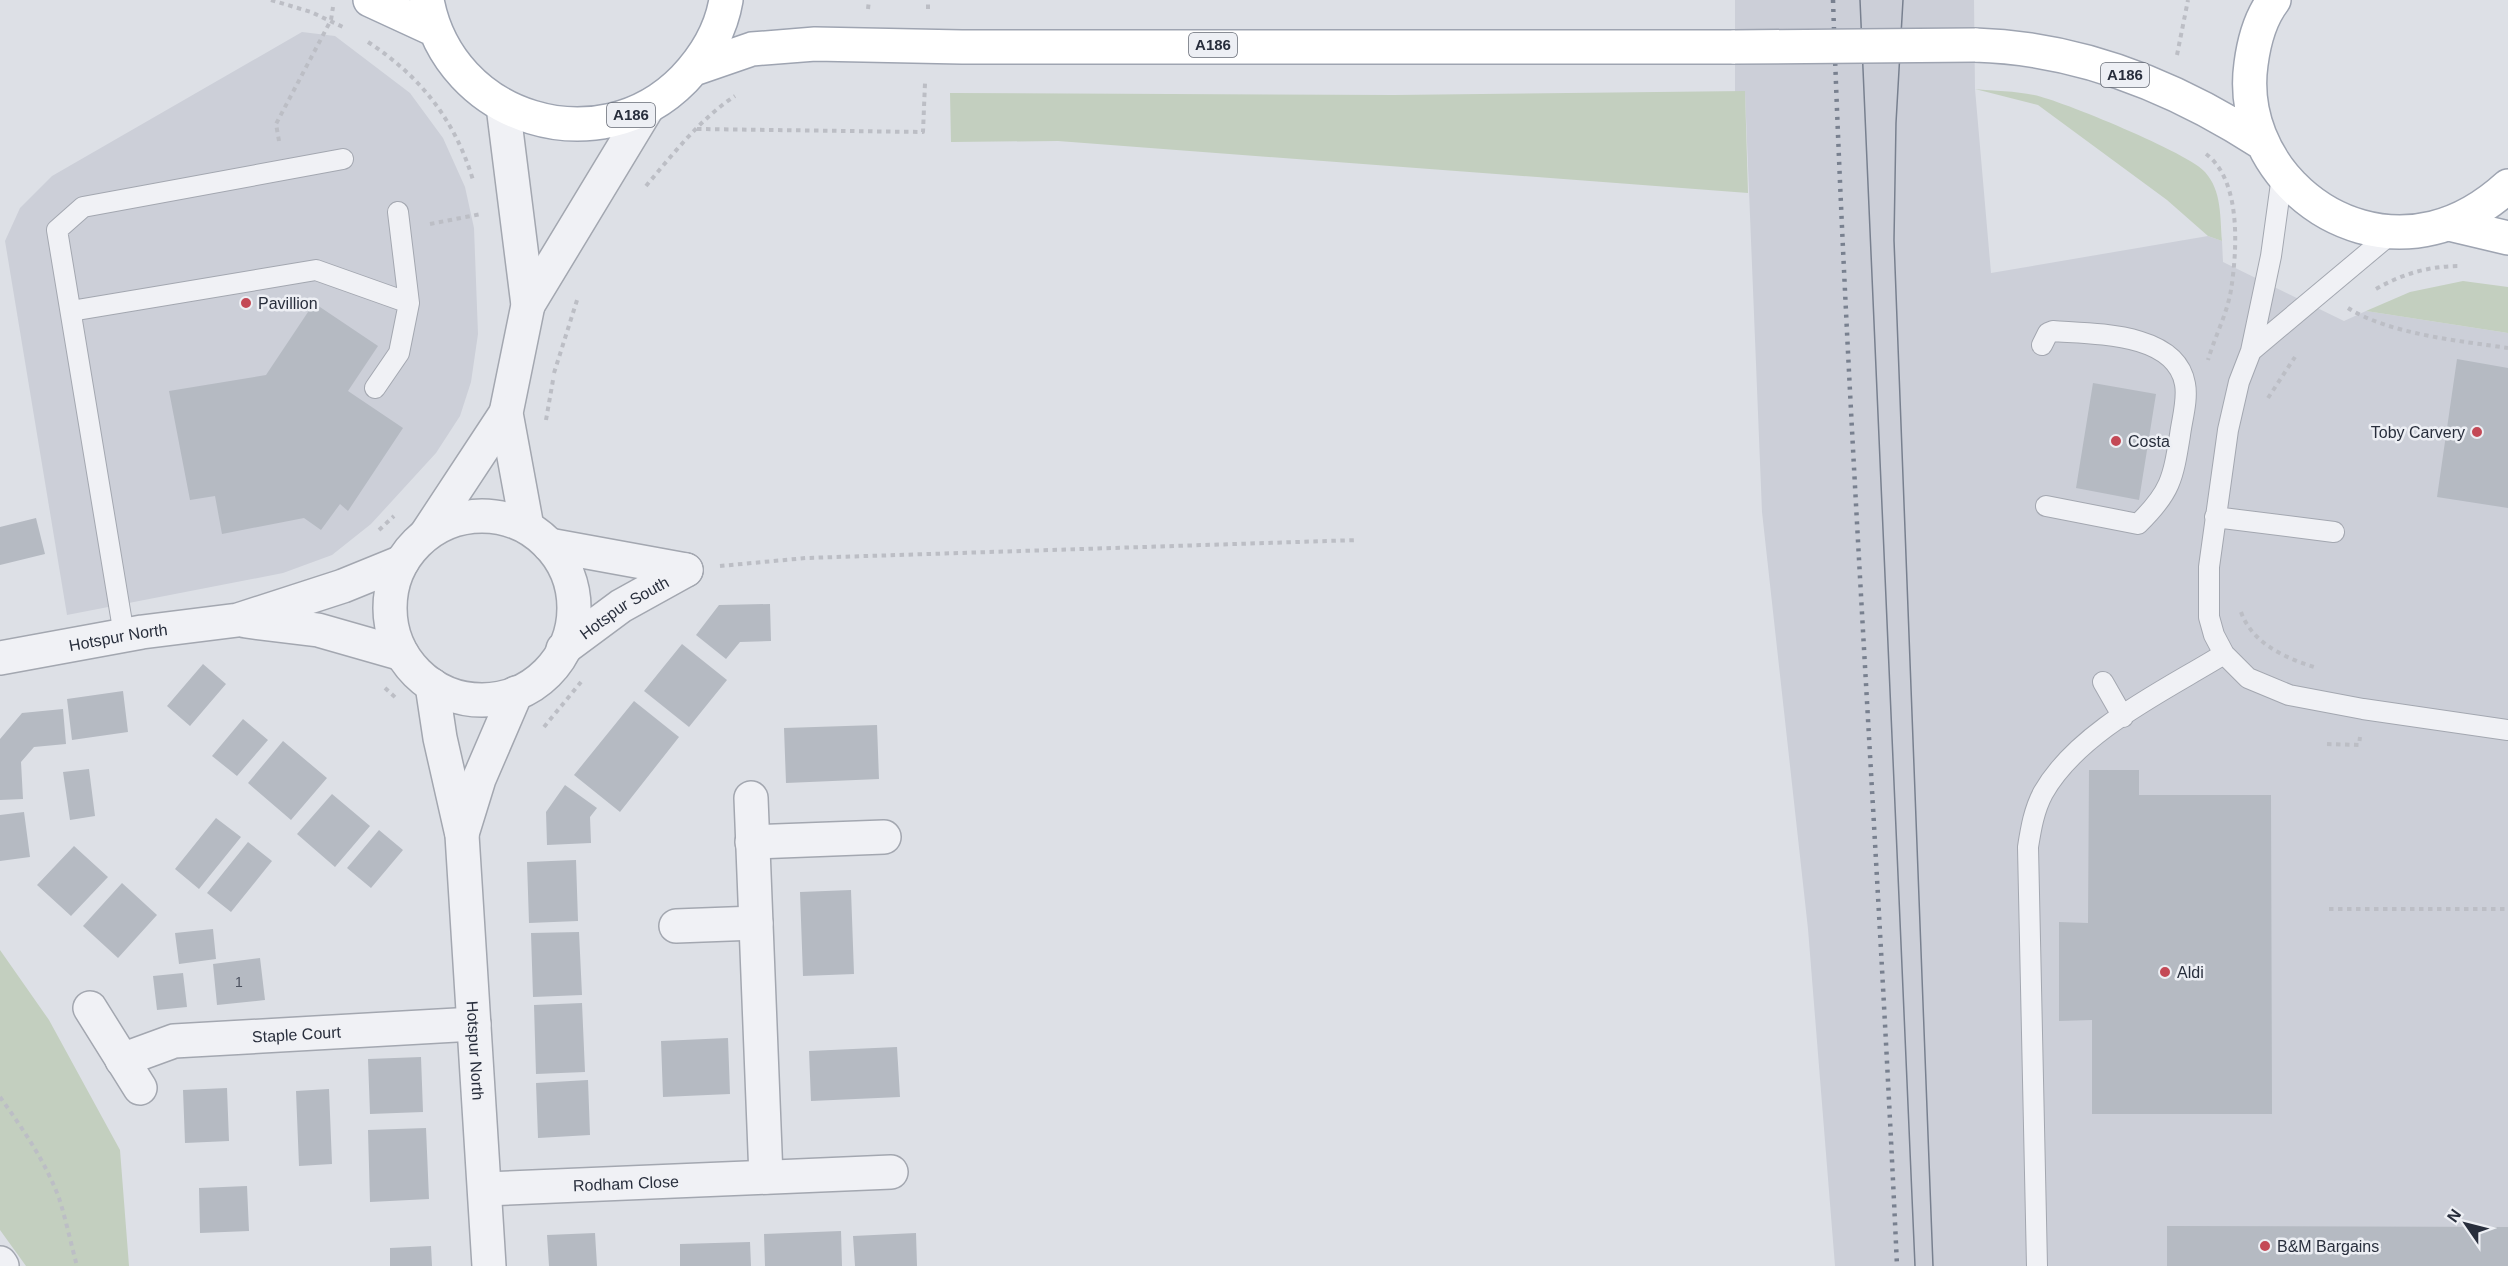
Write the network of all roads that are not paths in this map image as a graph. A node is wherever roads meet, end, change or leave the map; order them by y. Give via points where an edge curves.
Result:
1 (370, 0) edge
2 (726, 0) edge
3 (2274, 0) edge
4 (431, 15) edge
5 (694, 69) junction
6 (503, 106) junction
7 (646, 110) junction
8 (2262, 143) junction
9 (343, 159) dead end
10 (2282, 176) junction
11 (2508, 186) edge
12 (399, 221) road end
13 (2449, 224) junction
14 (2393, 232) junction
15 (2508, 238) edge
16 (409, 303) junction
17 (528, 305) junction
18 (71, 311) junction
19 (2042, 345) dead end
20 (2251, 351) junction
21 (375, 388) dead end
22 (506, 413) junction
23 (2046, 506) dead end
24 (2215, 517) junction
25 (2334, 532) dead end
26 (426, 535) junction
27 (538, 536) junction
28 (402, 562) junction
29 (238, 620) junction
30 (124, 635) junction
31 (563, 649) junction
32 (402, 654) junction
33 (2224, 654) junction
34 (0, 658) edge
35 (2103, 682) dead end
36 (432, 685) junction
37 (516, 693) junction
38 (2123, 717) junction
39 (2508, 730) edge
40 (750, 798) dead end
41 (462, 835) junction
42 (884, 837) dead end
43 (752, 842) junction
44 (756, 923) junction
45 (676, 926) dead end
46 (90, 1008) dead end
47 (474, 1024) junction
48 (122, 1060) junction
49 (140, 1089) dead end
50 (891, 1172) dead end
51 (766, 1177) junction
52 (485, 1189) junction
53 (489, 1266) edge
54 (2037, 1266) edge

1 - 4 main road, A186
2 - 5 main road, A186 via 712,41
3 - 8 main road, A186 via 2260,26 2250,73 2254,120
4 - 6 main road, A186 via 449,56 464,76
5 - 7 main road, A186
5 - 8 main road, A186, bridge via 752,49 866,43 1975,45 2037,50 2109,69 2199,105
6 - 7 main road, A186 via 546,120 585,125 620,120
6 - 17 street
7 - 17 street
8 - 10 main road, A186
9 - 18 lane via 83,207 57,230
10 - 14 main road, A186 via 2332,216 2372,230
10 - 20 lane via 2271,256
11 - 13 main road, A186 via 2471,214
12 - 16 lane
13 - 14 main road, A186
13 - 15 main road, A186
14 - 20 lane
16 - 18 lane via 316,270
16 - 21 lane via 399,353
17 - 22 street
18 - 30 lane
19 - 23 lane via 2053,331 2139,340 2162,351 2186,385 2173,477 2162,498 2138,524
20 - 24 lane via 2234,402
22 - 26 street
22 - 27 street
24 - 25 lane
24 - 33 lane via 2209,617
26 - 27 street via 452,521 482,516 513,521
26 - 28 street
27 - 31 street via 566,570 573,602 571,626
27 - 31 street, Hotspur South via 686,570 621,606
28 - 29 street, Hotspur North
28 - 32 street via 390,601 392,628
29 - 30 street, Hotspur North
29 - 32 street, Hotspur North via 327,632
30 - 34 street, Hotspur North
31 - 37 street via 544,675
32 - 36 street
33 - 38 lane
33 - 39 lane via 2248,678 2289,695
35 - 38 lane
36 - 37 street via 473,699
36 - 41 street
37 - 41 street via 479,779
38 - 54 lane via 2088,741 2058,770 2042,795 2028,846
40 - 43 street
41 - 47 street, Hotspur North
42 - 43 street
43 - 44 street
44 - 45 street
44 - 51 street
46 - 48 street
47 - 48 street, Staple Court via 174,1041
47 - 52 street, Hotspur North
48 - 49 street
50 - 51 street, Rodham Close
51 - 52 street, Rodham Close
52 - 53 street, Hotspur North

